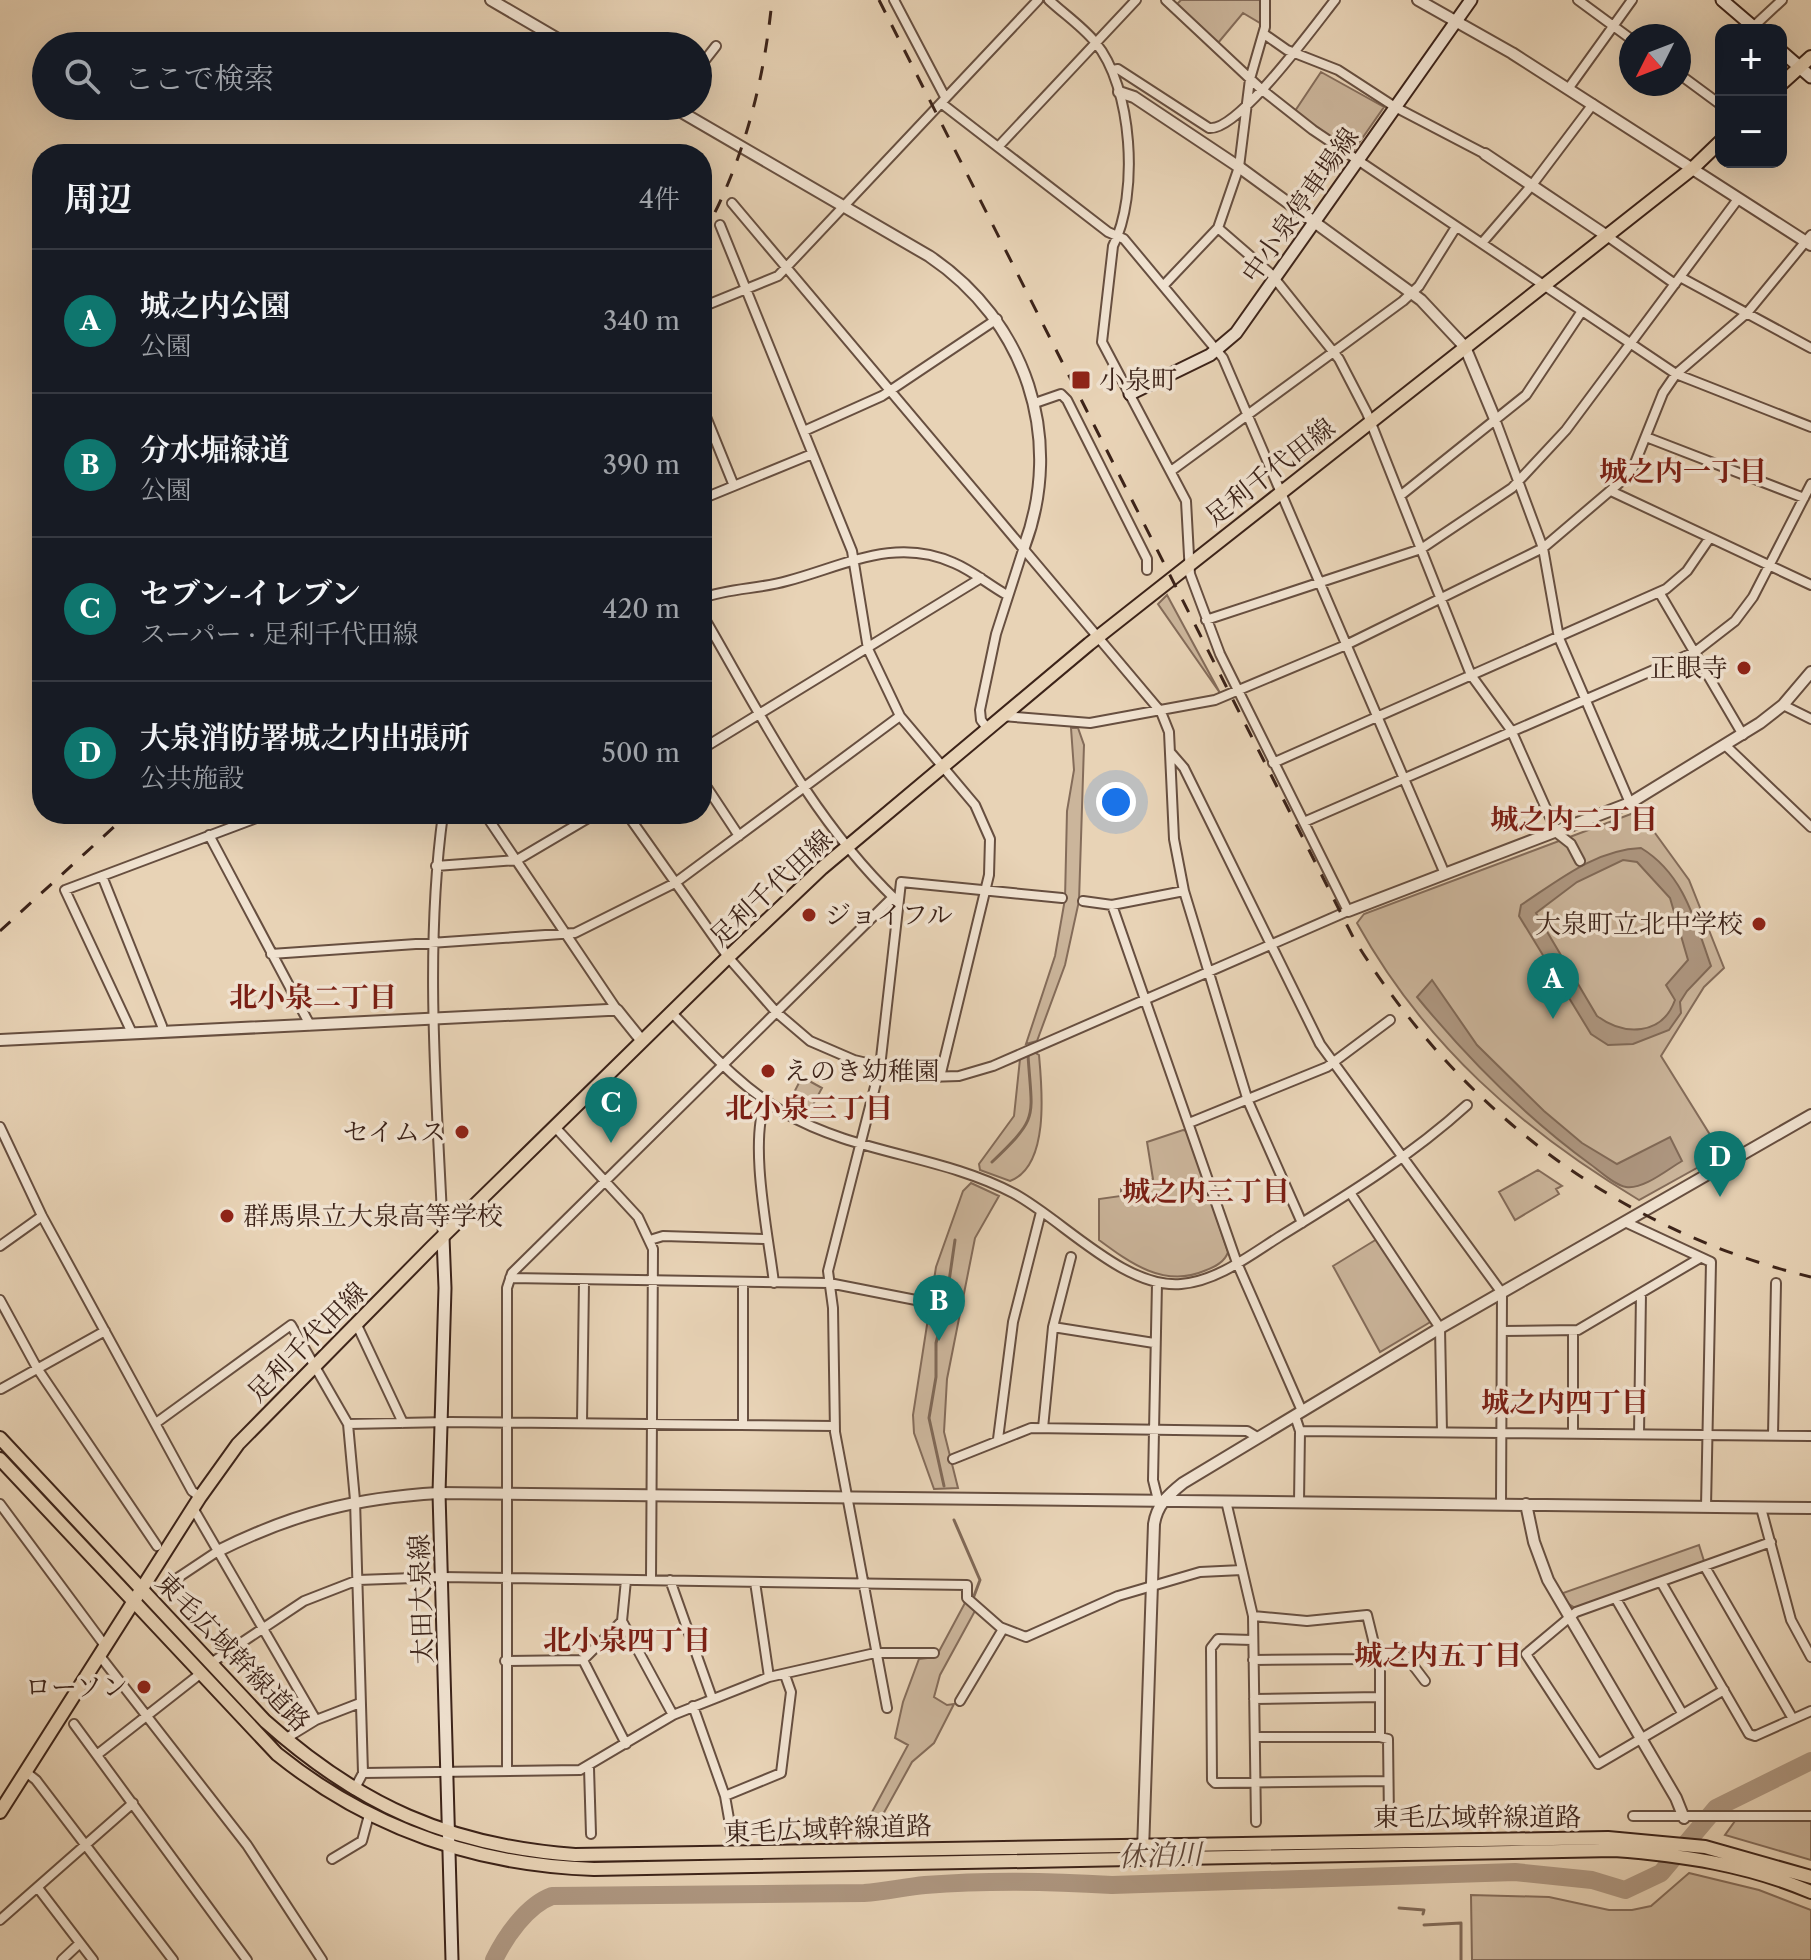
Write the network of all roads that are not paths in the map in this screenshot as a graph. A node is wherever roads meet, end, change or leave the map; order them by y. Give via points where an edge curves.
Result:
1 (491, 0) edge
2 (894, 0) edge
3 (1038, 0) edge
4 (1049, 0) edge
5 (1136, 0) edge
6 (1166, 0) edge
7 (1265, 0) edge
8 (1335, 0) edge
9 (1418, 0) edge
10 (1471, 0) edge
11 (1578, 0) edge
12 (1632, 0) edge
13 (1722, 0) edge
14 (1782, 0) edge
15 (1456, 21) junction
16 (1750, 24) edge
17 (1759, 24) edge
18 (1612, 25) junction
19 (1619, 30) edge
20 (546, 32) edge
21 (1264, 34) junction
22 (1095, 42) junction
23 (716, 46) dead end
24 (712, 51) edge
25 (1292, 52) junction
26 (1787, 56) edge
27 (1811, 57) edge
28 (1799, 66) junction
29 (1112, 70) junction
30 (1811, 77) edge
31 (1787, 78) edge
32 (1250, 79) junction
33 (1691, 83) edge
34 (1261, 89) junction
35 (1568, 89) junction
36 (1119, 92) junction
37 (1164, 99) junction
38 (943, 100) junction
39 (1715, 101) edge
40 (1247, 104) junction
41 (1593, 104) junction
42 (1395, 107) junction
43 (1157, 113) junction
44 (695, 120) edge
45 (998, 147) junction
46 (1715, 147) edge
47 (1485, 154) joint
48 (1357, 161) junction
49 (1239, 167) junction
50 (1693, 168) junction
51 (1532, 185) junction
52 (1738, 199) junction
53 (732, 203) dead end
54 (844, 206) junction
55 (1315, 222) junction
56 (720, 225) dead end
57 (1456, 227) junction
58 (1218, 228) junction
59 (1118, 235) junction
60 (1607, 236) junction
61 (1809, 241) edge
62 (1482, 243) junction
63 (786, 268) junction
64 (1275, 279) junction
65 (1677, 280) junction
66 (1164, 285) junction
67 (1544, 285) junction
68 (746, 289) junction
69 (1412, 293) junction
70 (712, 303) edge
71 (1582, 311) junction
72 (1747, 313) junction
73 (997, 319) junction
74 (1631, 344) junction
75 (1465, 347) junction
76 (1811, 348) edge
77 (1219, 349) junction
78 (1336, 352) junction
79 (1676, 374) junction
80 (890, 390) junction
81 (1130, 394) junction
82 (1035, 403) junction
83 (1248, 416) junction
84 (1495, 419) junction
85 (1370, 421) junction
86 (1811, 427) edge
87 (804, 431) junction
88 (712, 432) edge
89 (1646, 437) junction
90 (812, 454) junction
91 (1171, 471) junction
92 (1519, 482) junction
93 (1811, 484) edge
94 (734, 486) junction
95 (1613, 492) junction
96 (1280, 493) junction
97 (712, 495) edge
98 (1400, 496) junction
99 (1804, 498) junction
100 (1709, 539) junction
101 (1024, 547) junction
102 (1543, 548) junction
103 (1421, 549) junction
104 (852, 559) junction
105 (1188, 564) junction
106 (1767, 567) junction
107 (1147, 570) dead end
108 (981, 578) junction
109 (1319, 583) junction
110 (1811, 585) edge
111 (1659, 592) junction
112 (1007, 595) junction
113 (712, 596) edge
114 (1442, 601) junction
115 (1206, 620) junction
116 (712, 631) edge
117 (1099, 636) junction
118 (1559, 638) junction
119 (1346, 645) junction
120 (868, 649) junction
121 (1695, 652) junction
122 (1811, 672) edge
123 (1471, 675) junction
124 (1238, 690) junction
125 (1585, 700) junction
126 (1783, 705) junction
127 (1161, 712) junction
128 (760, 713) junction
129 (900, 716) junction
130 (1002, 716) junction
131 (1377, 718) junction
132 (1811, 719) edge
133 (987, 728) junction
134 (1511, 730) junction
135 (1743, 735) junction
136 (712, 743) edge
137 (1725, 745) junction
138 (1171, 753) junction
139 (1273, 763) junction
140 (943, 766) junction
141 (1404, 780) junction
142 (802, 789) junction
143 (712, 795) edge
144 (1630, 803) junction
145 (1304, 822) junction
146 (239, 824) edge
147 (442, 824) edge
148 (492, 824) edge
149 (578, 824) edge
150 (634, 824) edge
151 (1811, 827) edge
152 (1557, 833) junction
153 (209, 835) junction
154 (739, 836) junction
155 (846, 848) junction
156 (517, 860) junction
157 (1580, 861) dead end
158 (436, 866) junction
159 (1445, 874) junction
160 (102, 876) junction
161 (675, 883) junction
162 (985, 891) junction
163 (1184, 891) junction
164 (1062, 898) dead end
165 (896, 900) junction
166 (1083, 901) dead end
167 (1112, 905) junction
168 (1348, 911) junction
169 (569, 936) junction
170 (1271, 943) junction
171 (435, 944) junction
172 (271, 954) junction
173 (728, 957) junction
174 (1207, 970) junction
175 (1144, 998) junction
176 (617, 1010) junction
177 (776, 1012) junction
178 (672, 1013) junction
179 (435, 1018) junction
180 (1390, 1020) dead end
181 (310, 1025) junction
182 (162, 1026) dead end
183 (132, 1033) junction
184 (0, 1040) edge
185 (642, 1041) junction
186 (1334, 1064) junction
187 (721, 1065) junction
188 (880, 1067) junction
189 (940, 1077) junction
190 (766, 1101) junction
191 (1248, 1101) junction
192 (1467, 1105) dead end
193 (1811, 1115) edge
194 (1189, 1123) junction
195 (0, 1127) edge
196 (555, 1127) junction
197 (859, 1145) junction
198 (1403, 1156) junction
199 (604, 1181) junction
200 (1351, 1194) junction
201 (1041, 1212) junction
202 (42, 1216) junction
203 (1625, 1222) junction
204 (1302, 1223) junction
205 (443, 1237) junction
206 (765, 1239) junction
207 (650, 1240) junction
208 (0, 1246) edge
209 (1071, 1257) dead end
210 (1700, 1258) junction
211 (1237, 1263) junction
212 (510, 1278) junction
213 (584, 1282) junction
214 (655, 1282) junction
215 (743, 1283) junction
216 (774, 1283) junction
217 (829, 1283) junction
218 (1157, 1283) junction
219 (1776, 1283) dead end
220 (1502, 1293) junction
221 (1641, 1293) junction
222 (0, 1300) edge
223 (926, 1302) dead end
224 (356, 1323) junction
225 (1053, 1327) junction
226 (1440, 1328) junction
227 (105, 1331) junction
228 (1503, 1331) junction
229 (1573, 1332) junction
230 (1154, 1343) junction
231 (314, 1365) junction
232 (37, 1368) junction
233 (1, 1389) edge
234 (1298, 1413) junction
235 (441, 1422) junction
236 (507, 1422) junction
237 (582, 1422) junction
238 (156, 1423) junction
239 (403, 1423) junction
240 (348, 1424) junction
241 (653, 1424) junction
242 (743, 1424) junction
243 (834, 1426) junction
244 (1043, 1428) junction
245 (1153, 1430) junction
246 (1300, 1431) junction
247 (1442, 1432) junction
248 (1502, 1432) junction
249 (1573, 1433) junction
250 (1639, 1434) junction
251 (1773, 1435) junction
252 (1706, 1436) junction
253 (1811, 1436) edge
254 (1257, 1437) junction
255 (0, 1438) edge
256 (998, 1439) junction
257 (0, 1459) edge
258 (953, 1459) dead end
259 (439, 1493) junction
260 (506, 1493) junction
261 (653, 1494) junction
262 (847, 1496) junction
263 (355, 1500) junction
264 (1161, 1500) junction
265 (1226, 1501) junction
266 (197, 1502) junction
267 (1299, 1502) junction
268 (0, 1504) edge
269 (1501, 1504) junction
270 (1526, 1504) junction
271 (1706, 1507) junction
272 (1761, 1508) junction
273 (1811, 1508) edge
274 (1771, 1542) junction
275 (157, 1546) dead end
276 (218, 1551) junction
277 (1705, 1567) junction
278 (1242, 1570) junction
279 (442, 1577) junction
280 (507, 1578) junction
281 (358, 1580) junction
282 (626, 1580) junction
283 (651, 1580) junction
284 (670, 1580) junction
285 (755, 1582) junction
286 (1661, 1582) junction
287 (861, 1583) junction
288 (167, 1585) dead end
289 (1152, 1586) junction
290 (141, 1589) junction
291 (1616, 1599) junction
292 (133, 1602) junction
293 (1253, 1616) junction
294 (1569, 1616) junction
295 (622, 1621) junction
296 (262, 1626) junction
297 (1003, 1629) junction
298 (1252, 1640) junction
299 (103, 1651) junction
300 (875, 1653) junction
301 (934, 1653) dead end
302 (1378, 1657) junction
303 (1811, 1657) edge
304 (583, 1660) junction
305 (1253, 1660) junction
306 (505, 1661) junction
307 (211, 1663) junction
308 (200, 1674) junction
309 (785, 1675) junction
310 (769, 1677) junction
311 (1425, 1681) dead end
312 (1724, 1690) junction
313 (1380, 1697) junction
314 (712, 1698) junction
315 (1254, 1699) junction
316 (960, 1701) dead end
317 (360, 1703) junction
318 (693, 1706) junction
319 (887, 1708) dead end
320 (1811, 1711) edge
321 (148, 1713) junction
322 (1682, 1713) junction
323 (673, 1715) junction
324 (1793, 1719) junction
325 (316, 1720) junction
326 (74, 1724) dead end
327 (1255, 1737) junction
328 (1380, 1737) junction
329 (1641, 1738) junction
330 (285, 1739) junction
331 (626, 1744) junction
332 (98, 1754) junction
333 (589, 1768) junction
334 (507, 1770) junction
335 (26, 1772) junction
336 (448, 1772) junction
337 (363, 1773) junction
338 (1388, 1781) junction
339 (1255, 1783) junction
340 (354, 1790) junction
341 (725, 1796) junction
342 (133, 1803) junction
343 (0, 1812) edge
344 (369, 1815) junction
345 (1633, 1816) dead end
346 (1811, 1816) edge
347 (1687, 1818) junction
348 (1389, 1820) dead end
349 (1256, 1822) dead end
350 (591, 1834) dead end
351 (450, 1835) junction
352 (732, 1836) dead end
353 (87, 1846) junction
354 (450, 1849) junction
355 (1143, 1851) junction
356 (332, 1859) dead end
357 (1811, 1877) edge
358 (38, 1888) junction
359 (1811, 1892) edge
360 (0, 1920) edge
361 (80, 1943) junction
362 (62, 1960) edge
363 (93, 1960) edge
364 (173, 1960) edge
365 (247, 1960) edge
366 (322, 1960) edge
367 (452, 1960) edge

1 - 20 street
2 - 38 street
3 - 38 street
4 - 22 street
5 - 22 street
6 - 32 street
7 - 21 street
8 - 25 street
9 - 15 street
10 - 15 main road, 中小泉停車場線
11 - 18 street
12 - 18 street
13 - 16 main road
14 - 17 street
15 - 35 street
15 - 42 main road, 中小泉停車場線
18 - 19 street
18 - 35 street
21 - 25 street
21 - 32 street
22 - 29 street
22 - 45 street
23 - 24 street
25 - 34 street
25 - 42 street via 1338,70
26 - 28 main road
27 - 28 main road
28 - 30 main road
28 - 31 main road
29 - 36 street
29 - 37 street
32 - 34 street
32 - 40 street
33 - 39 street
34 - 40 street
34 - 48 street
35 - 41 street
36 - 43 street
36 - 59 street via 1128,176
37 - 40 street via 1215,129
37 - 43 street
38 - 45 street
38 - 54 street
40 - 49 street
41 - 50 street
41 - 51 street
42 - 47 street
42 - 48 main road, 中小泉停車場線
43 - 49 street
44 - 54 street
45 - 59 street
46 - 50 main road, 足利千代田線
47 - 51 street
48 - 55 main road, 中小泉停車場線
48 - 57 street
49 - 55 street
49 - 58 street
50 - 52 street
50 - 60 main road, 足利千代田線
51 - 60 street
51 - 62 street
52 - 61 street
52 - 65 street
53 - 63 street
54 - 63 street
54 - 73 street via 948,269
55 - 64 main road, 中小泉停車場線
55 - 69 street
56 - 68 street
57 - 62 street
57 - 69 street
58 - 64 street
58 - 66 street
59 - 66 street
59 - 81 street via 1101,339
60 - 65 street
60 - 67 main road, 足利千代田線
61 - 72 street
62 - 67 street
63 - 68 street
63 - 80 street
64 - 77 main road, 中小泉停車場線
64 - 78 street
65 - 72 street
65 - 74 street
66 - 77 street
67 - 71 street
67 - 75 main road, 足利千代田線
68 - 70 street
68 - 87 street
69 - 75 street
69 - 78 street
71 - 74 street
71 - 84 street via 1526,395
72 - 76 street
72 - 79 street
73 - 80 street
73 - 82 street via 1015,349
74 - 79 street
74 - 92 street
75 - 84 street
75 - 85 main road, 足利千代田線
77 - 81 main road, 中小泉停車場線
77 - 83 street
78 - 83 street
78 - 85 street
79 - 86 street
79 - 89 street
80 - 87 street
80 - 101 street
81 - 91 street
82 - 101 street via 1040,485
82 - 107 street via 1061,394 1067,400 1147,559
83 - 91 street
83 - 96 street
84 - 92 street
84 - 98 street
85 - 96 main road, 足利千代田線
85 - 98 street
87 - 90 street
88 - 94 street
89 - 95 street via 1631,473
89 - 99 street
90 - 94 street
90 - 104 street
91 - 105 street via 1187,505
92 - 102 street
92 - 103 street
93 - 99 street
94 - 97 street
95 - 100 street
95 - 102 street
96 - 105 main road, 足利千代田線
96 - 109 street
98 - 103 street
99 - 106 street
100 - 106 street
100 - 111 street via 1687,571
101 - 112 street
101 - 117 street
102 - 114 street
102 - 118 street
103 - 109 street
103 - 114 street
104 - 108 street via 913,550
104 - 113 street via 788,581
104 - 120 street
105 - 115 street
105 - 117 main road, 足利千代田線
106 - 110 street
106 - 121 street via 1735,621
108 - 112 street
108 - 120 street
109 - 115 street
109 - 119 street
111 - 118 street
111 - 121 street
112 - 133 street via 980,710
114 - 119 street
114 - 123 street
115 - 124 street
116 - 128 street
117 - 127 street
117 - 130 main road, 足利千代田線
118 - 123 street
118 - 125 street
119 - 124 street
119 - 131 street
120 - 128 street
120 - 129 street
121 - 125 street
121 - 135 street
122 - 126 street
123 - 131 street
123 - 134 street
124 - 127 street
124 - 139 street
125 - 134 street
125 - 144 street
126 - 132 street
126 - 135 street
127 - 130 street via 1080,723
127 - 138 street
128 - 136 street
128 - 142 street
129 - 140 street
129 - 142 street
130 - 133 main road, 足利千代田線
131 - 139 street
131 - 141 street
133 - 140 main road, 足利千代田線
134 - 141 street
134 - 152 street
135 - 137 street
137 - 144 street
137 - 151 street
138 - 163 street via 1174,839
138 - 170 street via 1184,768
139 - 145 street
140 - 155 main road, 足利千代田線
140 - 162 street via 985,820 990,855
141 - 145 street
141 - 159 street
142 - 154 street
142 - 155 street
143 - 154 street
144 - 152 street
145 - 168 street
146 - 153 street
147 - 158 street
148 - 156 street
149 - 156 street
150 - 161 street
152 - 157 street
152 - 159 street
153 - 160 street
153 - 172 street
154 - 161 street
155 - 165 street
155 - 173 main road, 足利千代田線
156 - 158 street
156 - 169 street
158 - 171 street
159 - 168 street
160 - 182 street
160 - 183 street via 65,890
161 - 169 street
161 - 173 street
162 - 164 street
162 - 165 street via 901,882
162 - 189 street
163 - 167 street
163 - 174 street
165 - 177 street
165 - 188 street
166 - 167 street
167 - 175 street
168 - 170 street
169 - 171 street
169 - 176 street
170 - 174 street
170 - 186 street
171 - 172 street
171 - 179 street
172 - 181 street
173 - 177 street
173 - 178 main road, 足利千代田線
174 - 175 street
174 - 191 street
175 - 189 street via 993,1066
175 - 194 street
176 - 179 street
176 - 185 street
177 - 187 street
177 - 188 street via 810,1041
178 - 185 main road, 足利千代田線
178 - 187 street
179 - 181 street
179 - 205 street
180 - 186 street
181 - 183 street
183 - 184 street
185 - 196 main road, 足利千代田線
186 - 191 street
186 - 198 street
187 - 190 street
187 - 199 street
188 - 189 street
188 - 197 street
190 - 197 street via 805,1124
190 - 206 street via 761,1140
191 - 194 street
191 - 204 street
192 - 198 street
193 - 203 street
194 - 211 street
195 - 202 street
196 - 199 street
196 - 205 main road, 足利千代田線
197 - 201 street via 973,1177 1010,1191
197 - 217 street via 828,1261
198 - 200 street
198 - 220 street
199 - 207 street via 638,1217
199 - 212 street
200 - 204 street
200 - 226 street
201 - 218 street via 1122,1267
201 - 256 street via 1013,1322
202 - 208 street
202 - 227 street
203 - 210 street
203 - 220 street
204 - 211 street
205 - 224 main road, 足利千代田線
205 - 235 main road, 太田大泉線
206 - 207 street
206 - 216 street
207 - 214 street
209 - 225 street
210 - 221 street
210 - 252 street via 1711,1262
211 - 218 street via 1194,1282
211 - 234 street
212 - 213 street
212 - 236 street
213 - 214 street
213 - 237 street
214 - 215 street
214 - 241 street
215 - 216 street
215 - 242 street
216 - 217 street
217 - 223 street
217 - 243 street
218 - 230 street
219 - 251 street
220 - 226 street
220 - 228 street
221 - 229 street
221 - 250 street
222 - 232 street
224 - 231 main road, 足利千代田線
224 - 239 street
225 - 230 street
225 - 244 street
226 - 234 street
226 - 247 street
227 - 232 street
227 - 238 street
228 - 229 street
228 - 248 street
229 - 249 street
230 - 245 street
231 - 238 street via 291,1325 286,1326
231 - 240 street
231 - 266 main road, 足利千代田線 via 238,1444
232 - 233 street
232 - 275 street
234 - 246 street
234 - 254 street
235 - 236 street
235 - 239 street
235 - 259 main road, 太田大泉線
236 - 237 street
236 - 260 street
237 - 241 street
238 - 266 street
239 - 240 street
240 - 263 street
241 - 242 street
241 - 261 street
242 - 243 street
243 - 262 street
244 - 245 street
244 - 256 street
245 - 254 street via 1247,1431
245 - 264 street via 1153,1485
246 - 247 street
246 - 267 street
247 - 248 street
248 - 249 street
248 - 269 street
249 - 250 street
250 - 252 street
251 - 252 street
251 - 253 street
252 - 271 street
254 - 264 street
255 - 290 main road, 東毛広域幹線道路
256 - 258 street
257 - 292 main road, 東毛広域幹線道路
259 - 260 street
259 - 263 street
259 - 279 main road, 太田大泉線
260 - 261 street
260 - 280 street
261 - 262 street
261 - 283 street
262 - 264 street
262 - 287 street
263 - 276 street via 283,1521
263 - 281 street
264 - 265 street
264 - 289 street via 1154,1524
265 - 267 street
265 - 278 street
266 - 276 street
266 - 290 main road, 足利千代田線
267 - 269 street
268 - 299 street
269 - 270 street
270 - 271 street
270 - 294 street via 1540,1560
271 - 272 street
272 - 273 street
272 - 274 street
274 - 277 street
274 - 303 street via 1791,1620
276 - 288 street
276 - 296 street
277 - 286 street
277 - 324 street
278 - 289 street via 1200,1572
278 - 293 street
279 - 280 street
279 - 281 street
279 - 336 main road, 太田大泉線
280 - 282 street
280 - 306 street
281 - 296 street via 304,1601
281 - 317 street
282 - 283 street
282 - 295 street
283 - 284 street
284 - 285 street
284 - 314 street
285 - 287 street
285 - 310 street
286 - 291 street
286 - 312 street
287 - 297 street via 967,1585 967,1598
287 - 300 street
289 - 297 street via 1028,1637
289 - 355 street
290 - 292 main road, 足利千代田線
290 - 307 main road, 東毛広域幹線道路
291 - 294 street
291 - 322 street
292 - 299 main road, 足利千代田線
292 - 308 main road, 東毛広域幹線道路
293 - 298 street
293 - 302 street via 1307,1621 1367,1615
294 - 329 street
294 - 329 street via 1526,1658 1551,1688 1596,1763
295 - 304 street
295 - 323 street
296 - 307 street
296 - 325 street
297 - 316 street
298 - 305 street
298 - 339 street via 1218,1639 1211,1648 1212,1780
299 - 321 street
299 - 335 main road, 足利千代田線
300 - 301 street
300 - 309 street
300 - 319 street
302 - 305 street
302 - 311 street via 1400,1648
302 - 313 street
304 - 306 street
304 - 331 street
305 - 315 street
306 - 334 street
307 - 330 main road, 東毛広域幹線道路
308 - 321 street
308 - 344 main road, 東毛広域幹線道路 via 277,1754
309 - 310 street
309 - 341 street via 791,1698 781,1773
310 - 314 street
312 - 322 street
312 - 324 street via 1752,1736
313 - 315 street
313 - 328 street
314 - 318 street
315 - 327 street
317 - 325 street
317 - 337 street
318 - 323 street
318 - 341 street
320 - 324 street
321 - 332 street
321 - 366 street via 247,1845
322 - 329 street
323 - 331 street
325 - 330 street
326 - 332 street
327 - 328 street
327 - 339 street
328 - 338 street via 1388,1739
329 - 347 street
330 - 340 main road, 東毛広域幹線道路
331 - 333 street
332 - 342 street
333 - 334 street
333 - 350 street
334 - 336 street
335 - 343 main road, 足利千代田線
335 - 353 street
336 - 337 street
336 - 351 main road, 太田大泉線
337 - 340 street
338 - 339 street
338 - 348 street
339 - 349 street
340 - 351 main road, 東毛広域幹線道路
341 - 352 street
342 - 353 street
342 - 365 street
344 - 354 main road, 東毛広域幹線道路
344 - 356 street via 362,1841
345 - 347 street
346 - 347 street
351 - 354 main road, 太田大泉線
351 - 355 main road, 東毛広域幹線道路 via 575,1855
353 - 358 street
353 - 364 street
354 - 355 main road, 東毛広域幹線道路 via 535,1865 594,1869
354 - 367 main road, 太田大泉線
355 - 357 main road, 東毛広域幹線道路 via 1505,1838 1670,1841
355 - 359 main road, 東毛広域幹線道路 via 1548,1849 1662,1854 1743,1868
358 - 360 street
358 - 361 street
361 - 362 street
361 - 363 street

